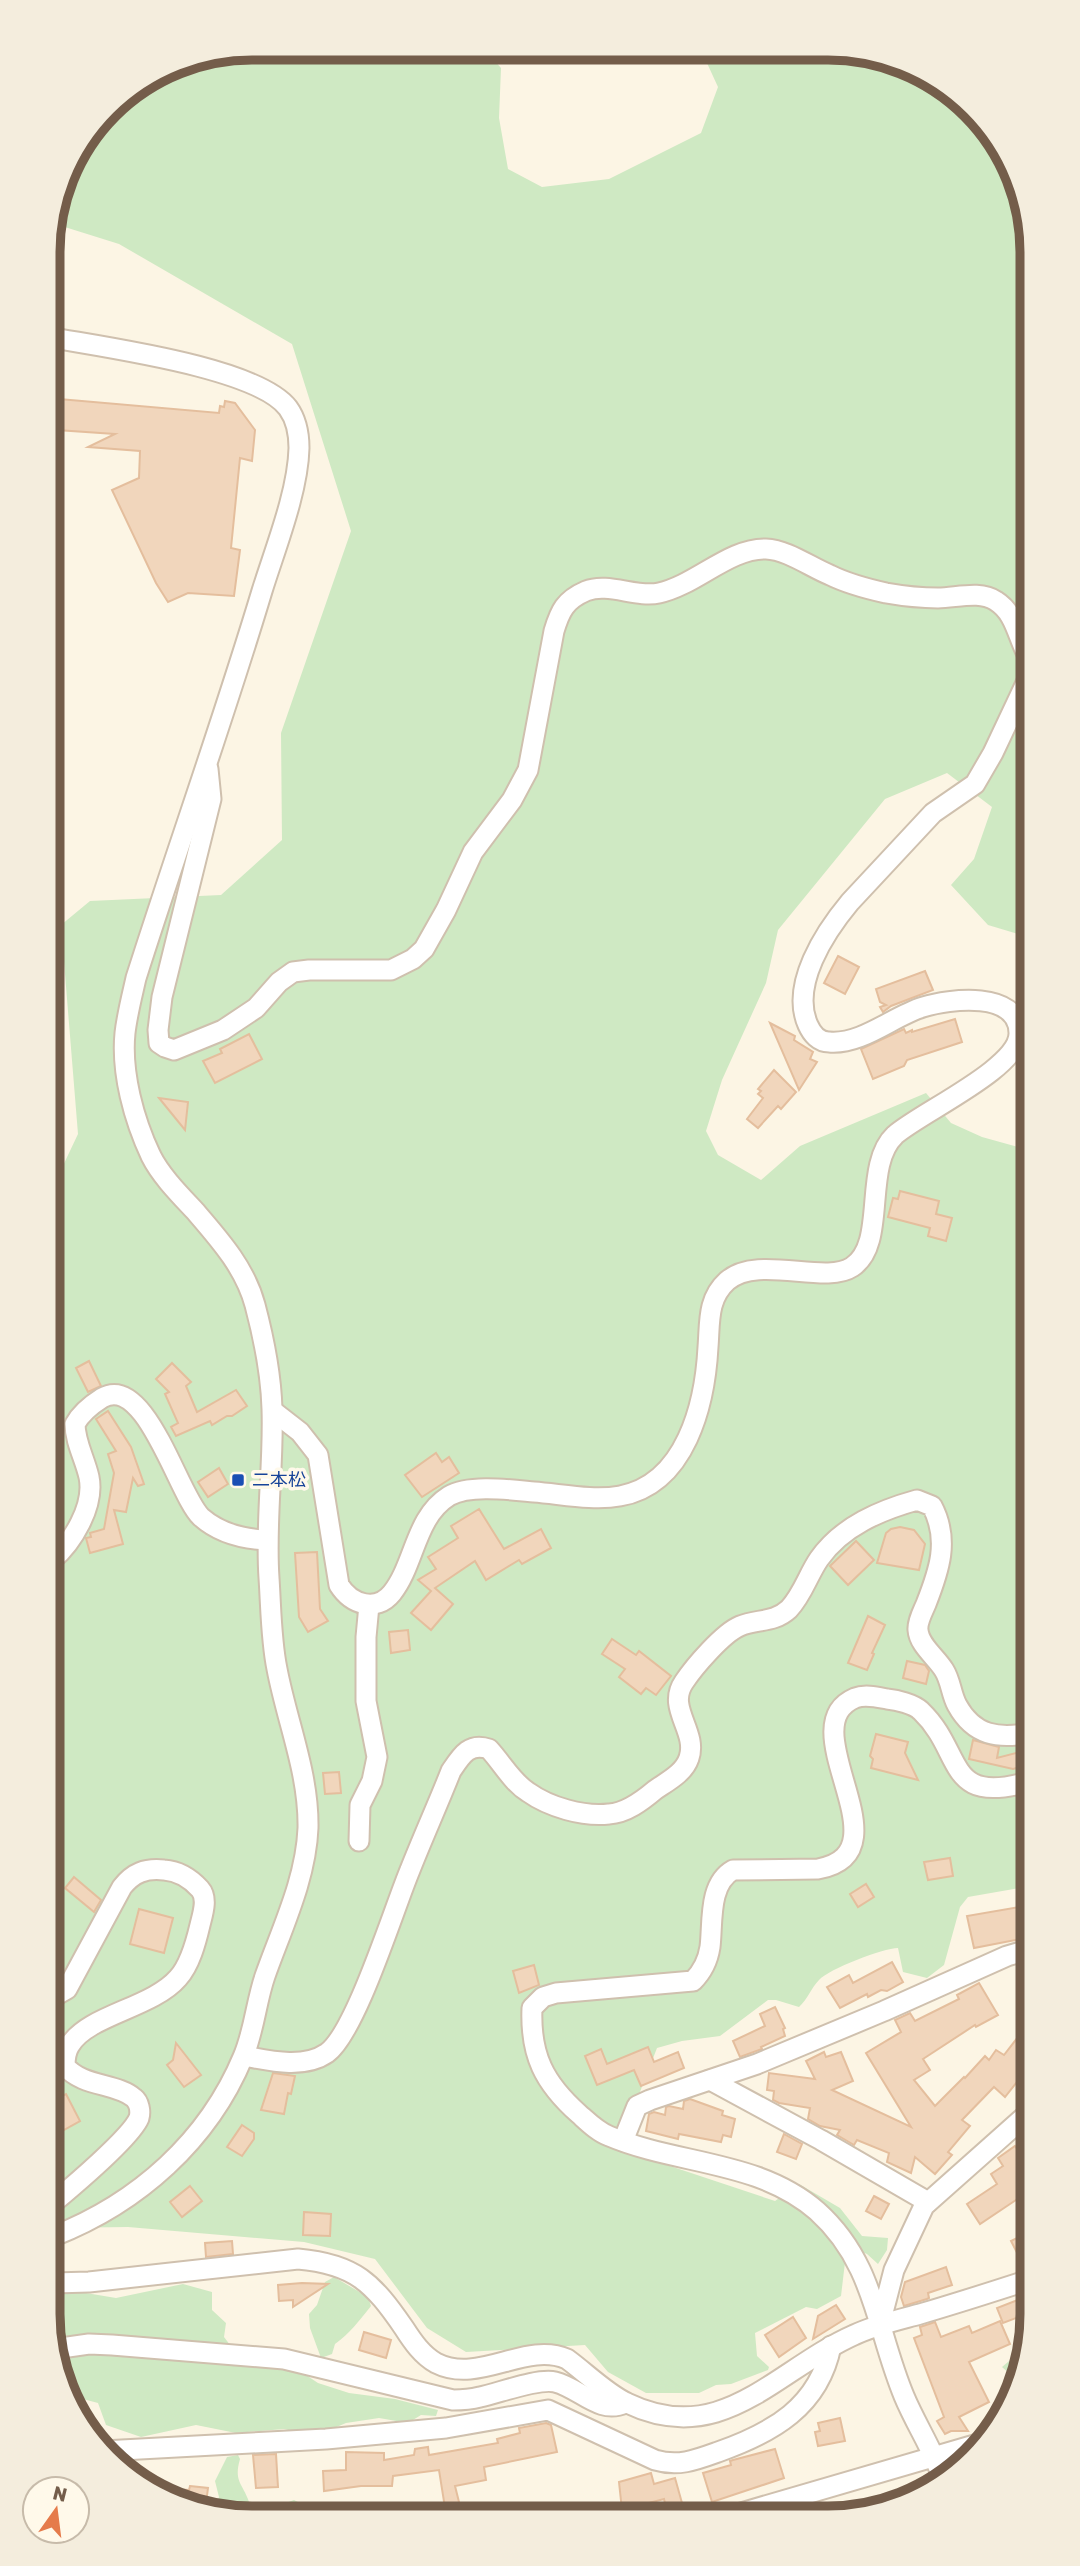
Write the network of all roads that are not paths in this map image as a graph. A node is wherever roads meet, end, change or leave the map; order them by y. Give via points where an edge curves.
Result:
1 (60, 339) edge
2 (1020, 637) edge
3 (1020, 696) edge
4 (208, 761) junction
5 (273, 1411) junction
6 (266, 1540) junction
7 (60, 1553) edge
8 (369, 1605) junction
9 (1020, 1734) edge
10 (1020, 1784) edge
11 (359, 1841) dead end
12 (1020, 1952) edge
13 (60, 1993) edge
14 (244, 2056) junction
15 (710, 2080) junction
16 (1020, 2121) edge
17 (623, 2141) junction
18 (60, 2197) edge
19 (928, 2202) junction
20 (60, 2233) edge
21 (1020, 2282) edge
22 (60, 2283) edge
23 (880, 2325) junction
24 (831, 2346) junction
25 (63, 2348) edge
26 (625, 2403) junction
27 (967, 2447) edge
28 (116, 2450) edge
29 (936, 2456) junction
30 (940, 2470) edge
31 (762, 2506) edge

1 - 4 street via 169,359 252,382 288,408 298,430 294,485
2 - 4 street via 1010,612 993,598 883,592 768,549 745,551 657,594 587,590 561,609 528,770 473,852 424,949 391,970 293,972 256,1008 223,1030 174,1050 159,1043 158,1030 211,799
3 - 8 street via 975,784 933,813 844,910 817,952 803,994 811,1031 829,1042 858,1037 923,1007 976,1000 999,1005 1017,1022 1019,1033 1012,1053 888,1143 877,1174 869,1241 854,1266 838,1272 753,1270 735,1275 722,1286 712,1302 704,1388 692,1429 683,1449 656,1480 615,1497 457,1492 442,1501 425,1523 391,1594 381,1603
4 - 5 street via 136,978 125,1034 127,1077 152,1159 224,1245 243,1275 269,1368
5 - 6 street
5 - 8 street via 318,1454 339,1585 359,1603
6 - 7 street via 221,1530 200,1516 143,1413 127,1398 108,1395 91,1405 75,1424 90,1481 87,1505
6 - 14 street via 276,1667 306,1789 308,1829 303,1867 264,1979
8 - 11 street via 366,1701 377,1757 360,1805
9 - 14 street via 989,1735 970,1724 956,1703 950,1680 921,1641 917,1628 943,1549 932,1506 917,1500 872,1515 820,1559 789,1609 775,1619 737,1627 684,1682 678,1705 690,1739 689,1757 684,1769 637,1805 610,1815 579,1812 527,1792 489,1749 473,1747 462,1754 340,2041 310,2060 281,2062
10 - 17 street via 980,1786 969,1781 956,1769 919,1709 868,1696 846,1705 837,1714 833,1729 853,1820 848,1855 818,1869 733,1870 726,1874 710,1922 710,1948 693,1982 556,1993 532,2008 533,2040 547,2080 581,2116 606,2135
12 - 15 street
13 - 18 street via 67,1989 131,1877 143,1871 171,1870 193,1881 204,1893 197,1939 178,1978 137,2006 85,2031 70,2045 65,2066 69,2071 134,2098 140,2108 131,2128
14 - 20 street via 215,2112 184,2151 112,2208
15 - 17 street via 637,2106
15 - 19 street
16 - 19 street
17 - 23 street via 759,2176 794,2194 843,2240 872,2292
19 - 23 street via 894,2270
21 - 23 street
22 - 26 street via 298,2259 320,2261 371,2284 415,2345 437,2364 475,2369 556,2354
23 - 24 street
23 - 29 street via 904,2397
24 - 26 street via 718,2414 674,2417
24 - 28 street via 826,2367 810,2394 781,2423 756,2439 682,2464 655,2460 548,2410 446,2428
25 - 26 street via 101,2344 284,2359 453,2400 550,2381 602,2405
27 - 29 street
29 - 30 street
29 - 31 street

